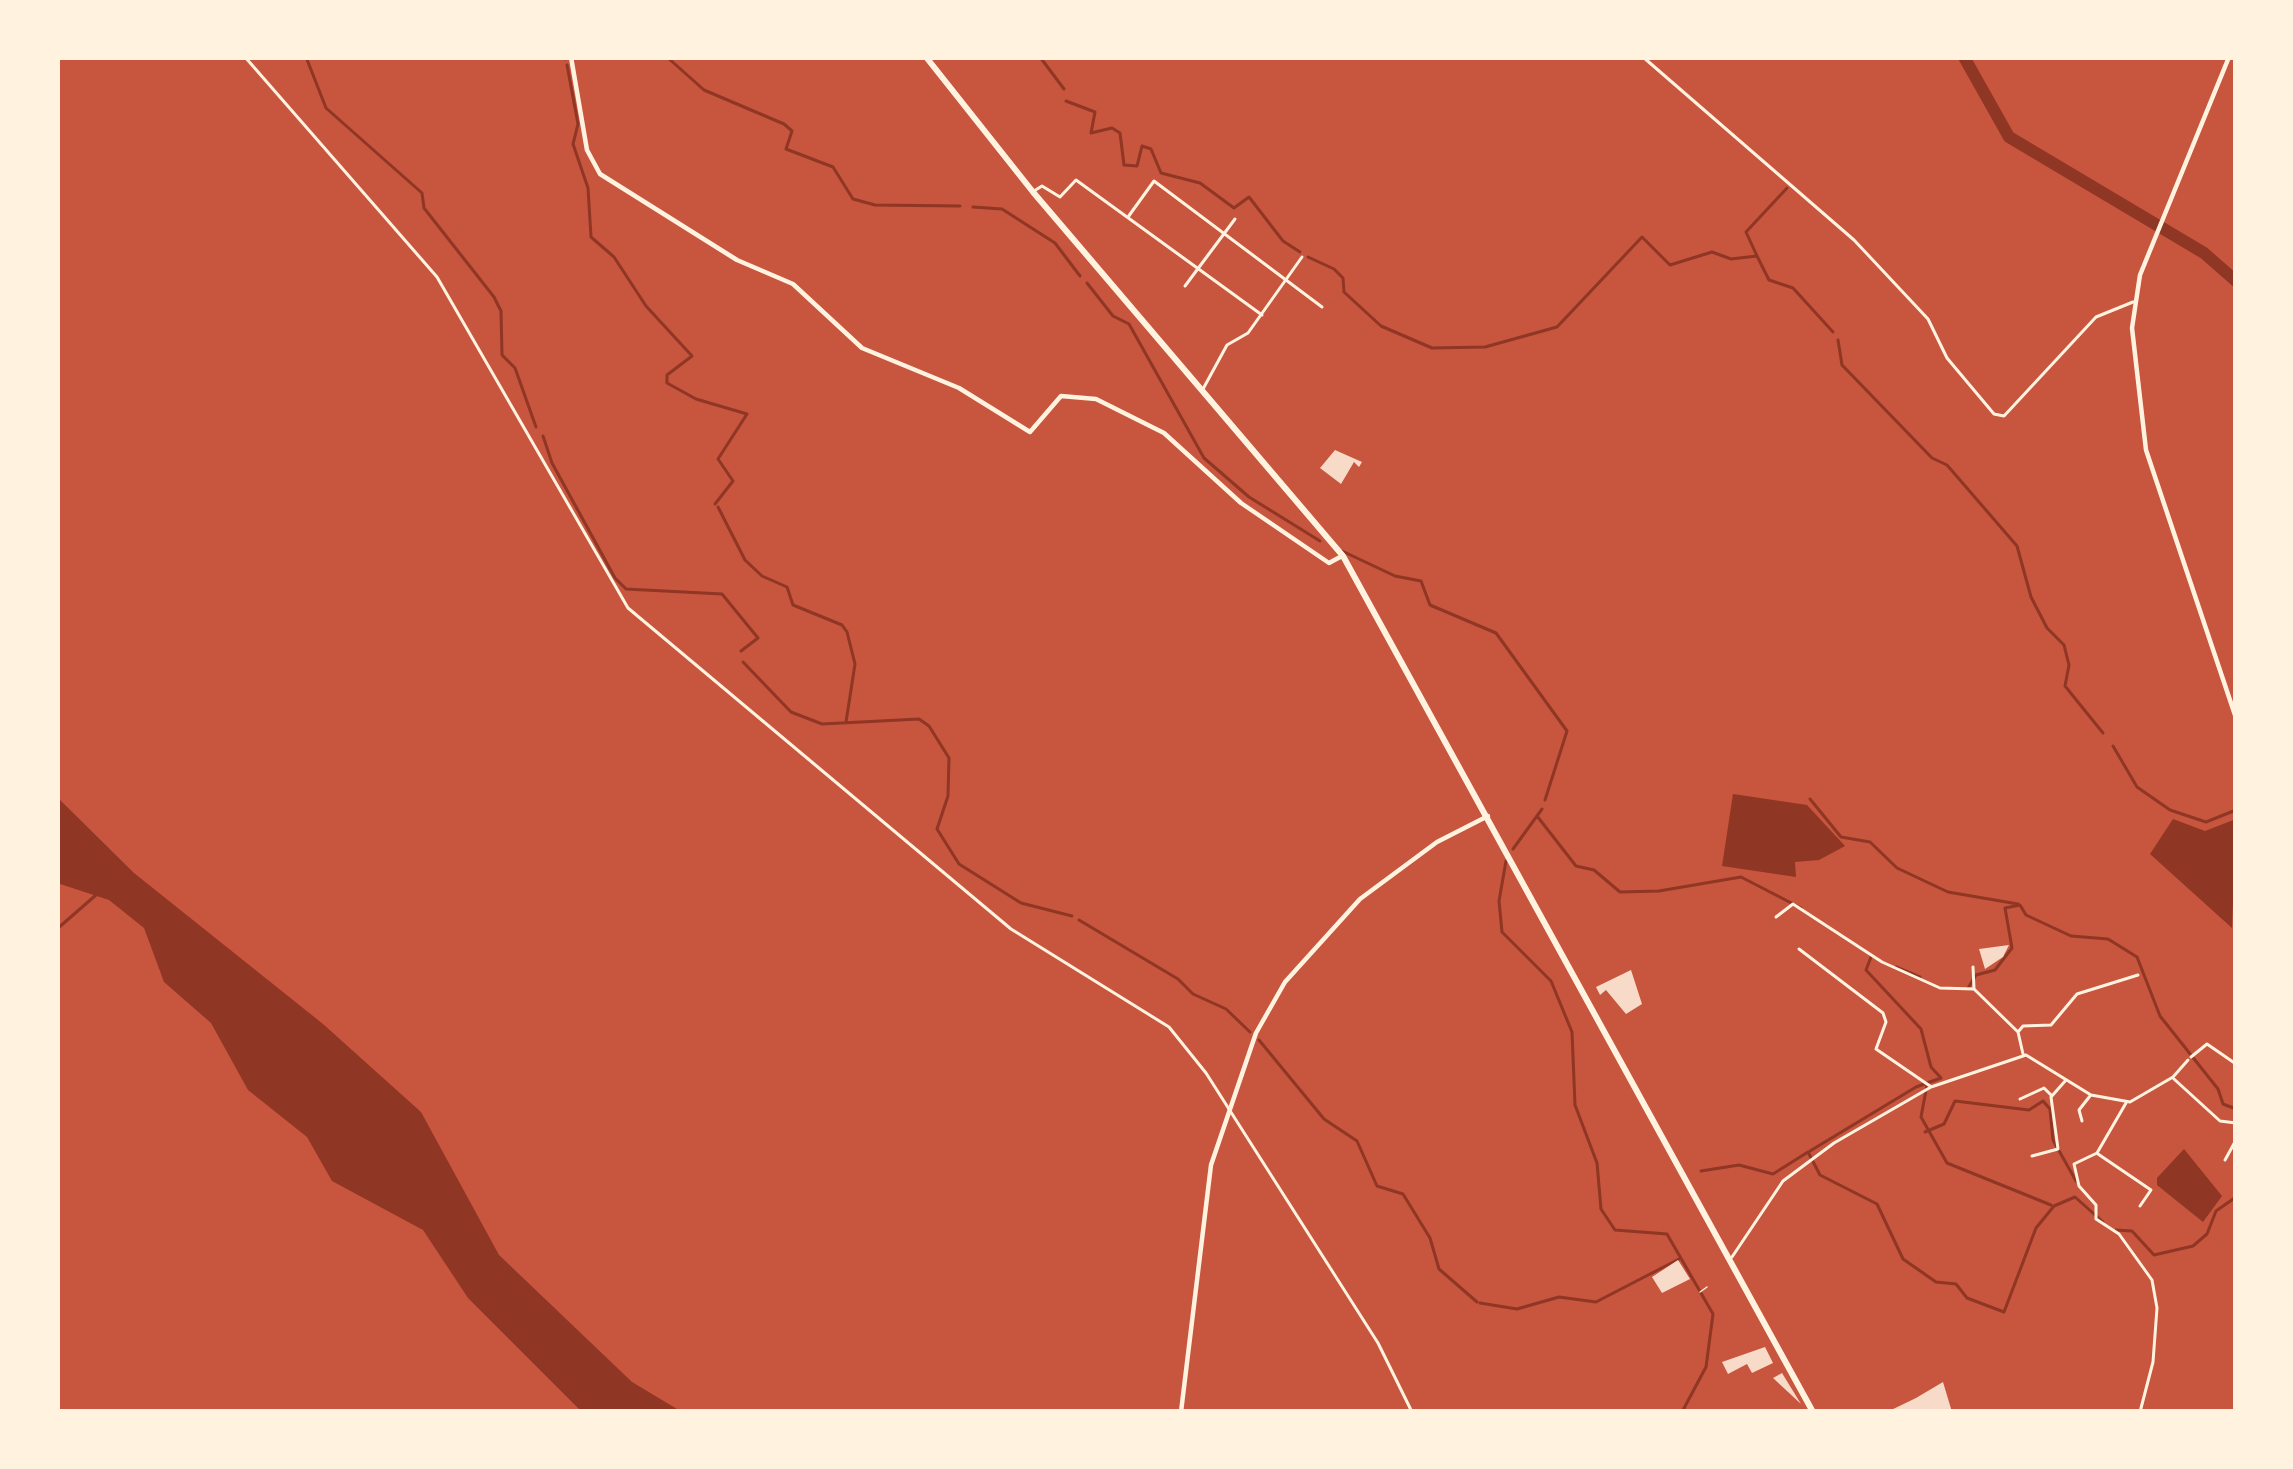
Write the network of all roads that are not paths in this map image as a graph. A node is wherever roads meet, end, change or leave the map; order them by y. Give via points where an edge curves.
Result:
1 (245, 57) edge
2 (572, 57) edge
3 (926, 57) edge
4 (1643, 57) edge
5 (2229, 57) edge
6 (1033, 192) junction
7 (1128, 217) junction
8 (1235, 219) dead end
9 (1224, 233) junction
10 (1302, 256) dead end
11 (1198, 268) junction
12 (1286, 279) junction
13 (1185, 286) dead end
14 (2133, 302) junction
15 (1322, 307) dead end
16 (1262, 315) junction
17 (1202, 390) junction
18 (1342, 556) junction
19 (2236, 718) edge
20 (1488, 816) junction
21 (1776, 917) dead end
22 (1799, 949) dead end
23 (1973, 967) dead end
24 (2138, 975) dead end
25 (1974, 988) junction
26 (2018, 1032) junction
27 (2024, 1055) junction
28 (2236, 1064) edge
29 (2173, 1077) junction
30 (2068, 1079) junction
31 (1931, 1087) junction
32 (2091, 1095) junction
33 (2052, 1096) junction
34 (2020, 1099) dead end
35 (2126, 1101) junction
36 (1226, 1108) junction
37 (2082, 1121) dead end
38 (2236, 1123) edge
39 (2236, 1140) edge
40 (2097, 1153) junction
41 (2032, 1156) dead end
42 (2225, 1160) dead end
43 (2140, 1207) dead end
44 (1732, 1259) junction
45 (1181, 1412) edge
46 (1412, 1412) edge
47 (1813, 1412) edge
48 (2140, 1412) edge

1 - 36 street via 436,277 628,608 1011,928 1169,1027
2 - 18 street via 586,150 600,174 737,260 793,284 862,348 959,388 1030,432 1061,396 1096,399 1164,434 1241,503 1329,563
3 - 6 main road
4 - 14 street via 1854,240 1928,319 1947,358 1994,414 2004,416 2096,317
5 - 14 street
6 - 7 street via 1042,186 1060,197 1076,180
6 - 17 main road
7 - 9 street via 1154,181
7 - 11 street
8 - 9 street
9 - 11 street
9 - 12 street
10 - 12 street
11 - 13 street
11 - 16 street
12 - 15 street
12 - 16 street
14 - 19 street via 2146,450
16 - 17 street via 1227,345
17 - 18 main road
18 - 20 main road
20 - 36 street via 1408,860 1319,940 1256,1033
20 - 44 main road
21 - 25 street via 1792,904 1906,973 1940,988
22 - 31 street via 1883,1013 1876,1049
23 - 25 street
24 - 26 street via 2078,994 2051,1025
25 - 26 street
26 - 27 street
27 - 30 street
27 - 31 street
28 - 29 street via 2207,1044
29 - 35 street
29 - 38 street via 2220,1121
30 - 32 street
30 - 33 street
31 - 44 street via 1784,1181
32 - 35 street
32 - 37 street via 2079,1110
33 - 34 street via 2044,1088
33 - 41 street via 2058,1149
35 - 40 street
36 - 45 street via 1211,1165
36 - 46 street via 1378,1343
39 - 42 street
40 - 43 street via 2151,1190
40 - 48 street via 2074,1165 2079,1186 2096,1205 2096,1219 2140,1256 2156,1296 2153,1362
44 - 47 main road

